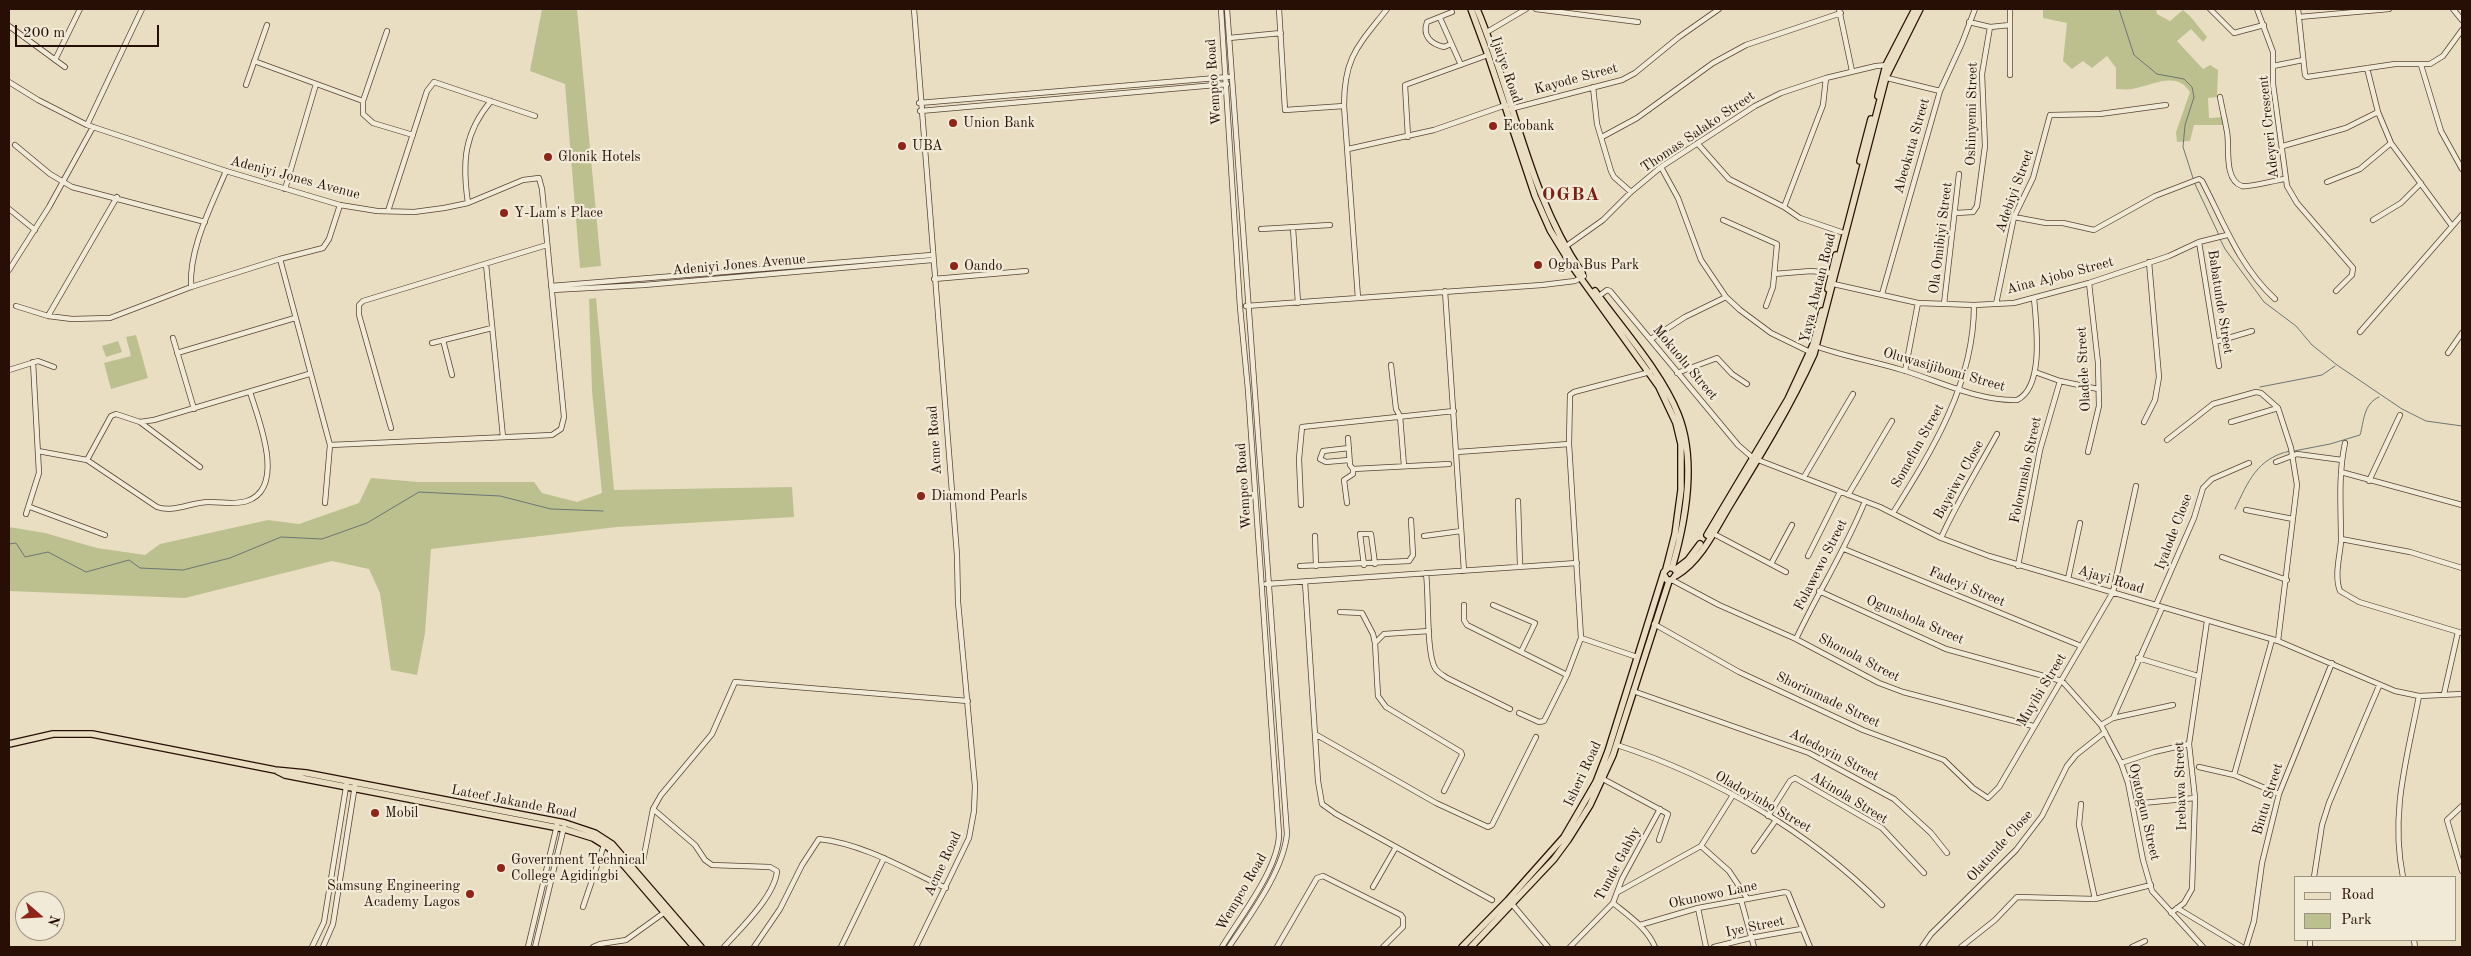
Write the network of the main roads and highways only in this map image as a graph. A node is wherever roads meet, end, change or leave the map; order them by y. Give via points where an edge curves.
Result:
1 (1470, 9) edge
2 (1477, 9) edge
3 (1915, 9) edge
4 (1920, 9) edge
5 (1889, 65) junction
6 (1884, 77) junction
7 (1508, 107) junction
8 (1583, 277) junction
9 (1831, 283) junction
10 (1651, 372) junction
11 (1672, 574) junction
12 (9, 744) edge
13 (565, 826) junction
14 (1566, 838) junction
15 (694, 947) edge
16 (701, 947) edge
17 (1462, 947) edge
18 (1470, 947) edge

1 - 7 main road, Ijaiye Road
2 - 7 main road, Ijaiye Road via 1487,32
3 - 5 main road, Yaya Abatan Road
4 - 5 main road, Yaya Abatan Road
5 - 6 main road, Yaya Abatan Road
6 - 9 main road, Yaya Abatan Road
6 - 9 main road, Yaya Abatan Road via 1841,232
7 - 8 main road, Ijaiye Road via 1535,196
8 - 10 main road, Ijaiye Road
8 - 10 main road, Ijaiye Road
9 - 11 main road, Yaya Abatan Road via 1812,353 1782,412 1711,533
10 - 11 main road, Isheri Road via 1679,416 1687,448 1684,512
11 - 14 main road, Isheri Road via 1637,657 1596,782
11 - 14 main road, Isheri Road via 1603,779
12 - 13 main road, Lateef Jakande Road via 53,734 92,734
13 - 15 main road, Lateef Jakande Road via 604,845
13 - 16 main road, Lateef Jakande Road via 601,836 612,844
14 - 17 main road, Isheri Road
14 - 18 main road, Isheri Road via 1512,904

